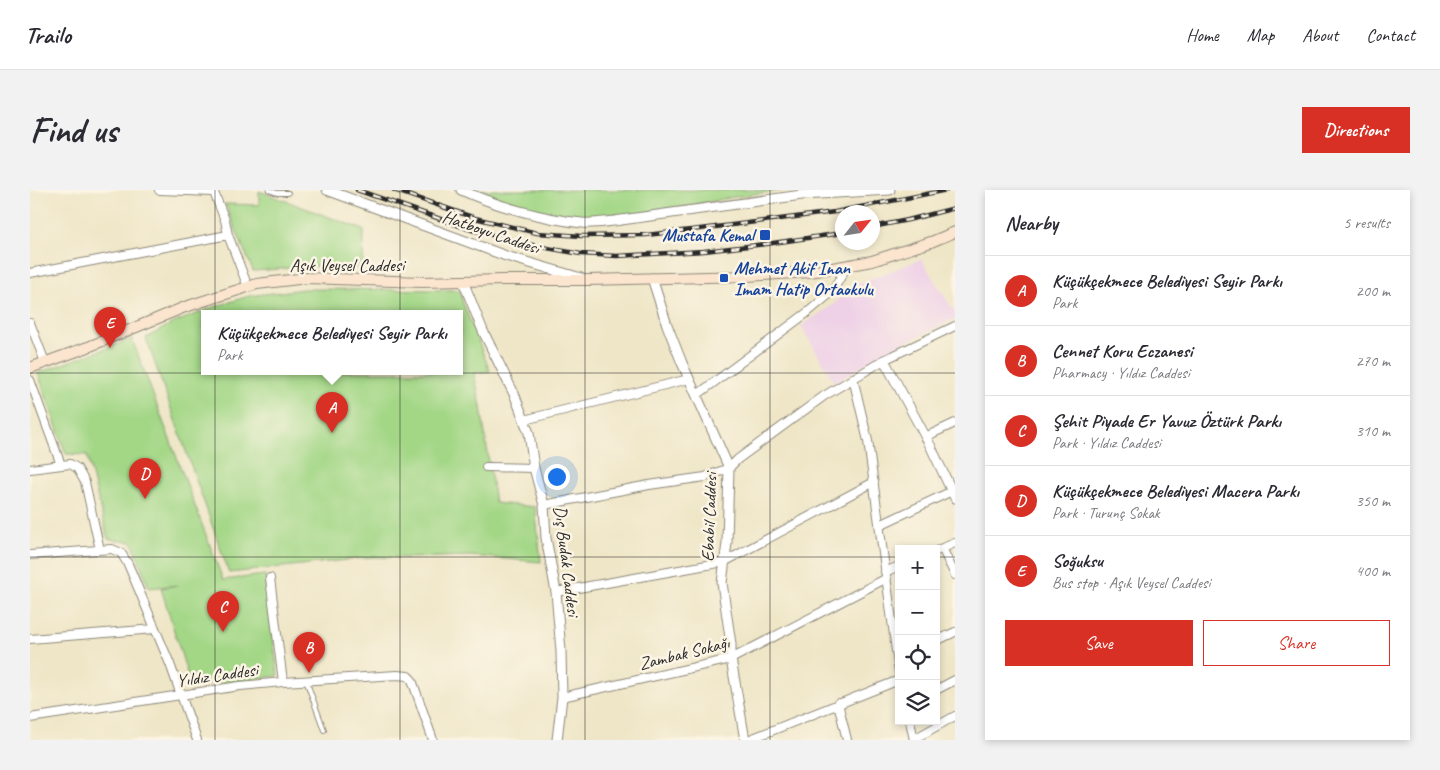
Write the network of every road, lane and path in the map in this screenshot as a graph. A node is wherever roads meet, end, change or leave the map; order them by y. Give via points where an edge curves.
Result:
1 (159, 190) edge
2 (269, 190) edge
3 (327, 190) edge
4 (461, 190) edge
5 (877, 190) edge
6 (890, 190) edge
7 (214, 191) edge
8 (288, 193) dead end
9 (955, 232) edge
10 (228, 235) junction
11 (847, 266) junction
12 (30, 273) edge
13 (652, 278) junction
14 (588, 280) junction
15 (463, 281) junction
16 (248, 287) junction
17 (30, 323) edge
18 (955, 326) edge
19 (884, 360) junction
20 (45, 362) junction
21 (30, 368) edge
22 (853, 378) junction
23 (689, 379) junction
24 (30, 380) edge
25 (697, 395) junction
26 (524, 420) junction
27 (955, 423) edge
28 (925, 438) junction
29 (61, 465) junction
30 (486, 467) dead end
31 (534, 468) junction
32 (729, 468) junction
33 (30, 469) edge
34 (874, 482) junction
35 (954, 494) edge
36 (544, 505) junction
37 (880, 525) junction
38 (955, 542) edge
39 (100, 550) junction
40 (940, 550) edge
41 (940, 552) edge
42 (30, 555) edge
43 (724, 562) junction
44 (895, 569) edge
45 (886, 575) junction
46 (955, 575) edge
47 (270, 578) dead end
48 (556, 592) junction
49 (155, 629) junction
50 (955, 632) edge
51 (940, 636) edge
52 (895, 638) edge
53 (30, 639) edge
54 (731, 659) junction
55 (306, 680) junction
56 (955, 680) edge
57 (283, 682) junction
58 (895, 682) edge
59 (940, 688) edge
60 (182, 695) junction
61 (562, 697) junction
62 (838, 703) junction
63 (955, 716) edge
64 (30, 718) edge
65 (911, 725) edge
66 (324, 730) dead end
67 (914, 739) edge
68 (197, 740) edge
69 (433, 740) edge
70 (557, 740) edge
71 (747, 740) edge
72 (847, 740) edge

1 - 7 street
2 - 8 lane
3 - 14 street, Hatboyu Caddesi via 506,256
4 - 5 street via 517,209 584,223 614,222 802,195
5 - 6 street
7 - 10 street
9 - 11 main road, Aşık Veysel Caddesi via 872,261
10 - 12 street
10 - 16 street
11 - 13 main road, Aşık Veysel Caddesi via 747,276
11 - 25 street via 832,292
13 - 14 main road, Aşık Veysel Caddesi
13 - 23 street, Ebabil Caddesi
14 - 15 main road, Aşık Veysel Caddesi
15 - 16 main road, Aşık Veysel Caddesi via 307,278
15 - 26 street, Dış Budak Caddesi
16 - 20 main road, Aşık Veysel Caddesi via 185,307
17 - 20 street
18 - 19 street
19 - 22 street
19 - 28 street
20 - 21 main road, Aşık Veysel Caddesi
22 - 32 street via 816,401
22 - 34 street
23 - 25 street, Ebabil Caddesi
23 - 26 street
24 - 29 street
25 - 32 street, Ebabil Caddesi
26 - 31 street, Dış Budak Caddesi
27 - 28 street
28 - 35 street
29 - 33 street
29 - 39 street via 70,464 77,468 85,482
30 - 31 street
31 - 36 street, Dış Budak Caddesi
32 - 36 street via 705,476
32 - 43 street, Ebabil Caddesi
34 - 37 street
34 - 43 street
35 - 37 street
36 - 48 street, Dış Budak Caddesi via 546,538
37 - 45 street
38 - 40 street
39 - 42 street
39 - 49 street via 121,553
41 - 46 street
43 - 48 street
43 - 54 street, Ebabil Caddesi via 722,583
44 - 45 street, Zambak Sokağı
45 - 52 street
45 - 54 street, Zambak Sokağı
47 - 57 street
48 - 61 street, Dış Budak Caddesi
49 - 53 street
49 - 60 street
50 - 51 street
54 - 61 street, Zambak Sokağı
54 - 71 street, Ebabil Caddesi
55 - 57 street, Yıldız Caddesi
55 - 66 lane
55 - 69 street, Yıldız Caddesi via 408,676
56 - 59 street
57 - 60 street, Yıldız Caddesi
58 - 62 street
60 - 64 street, Yıldız Caddesi
60 - 68 street
61 - 70 street, Dış Budak Caddesi
62 - 71 street
62 - 72 street
63 - 67 street
65 - 67 street

